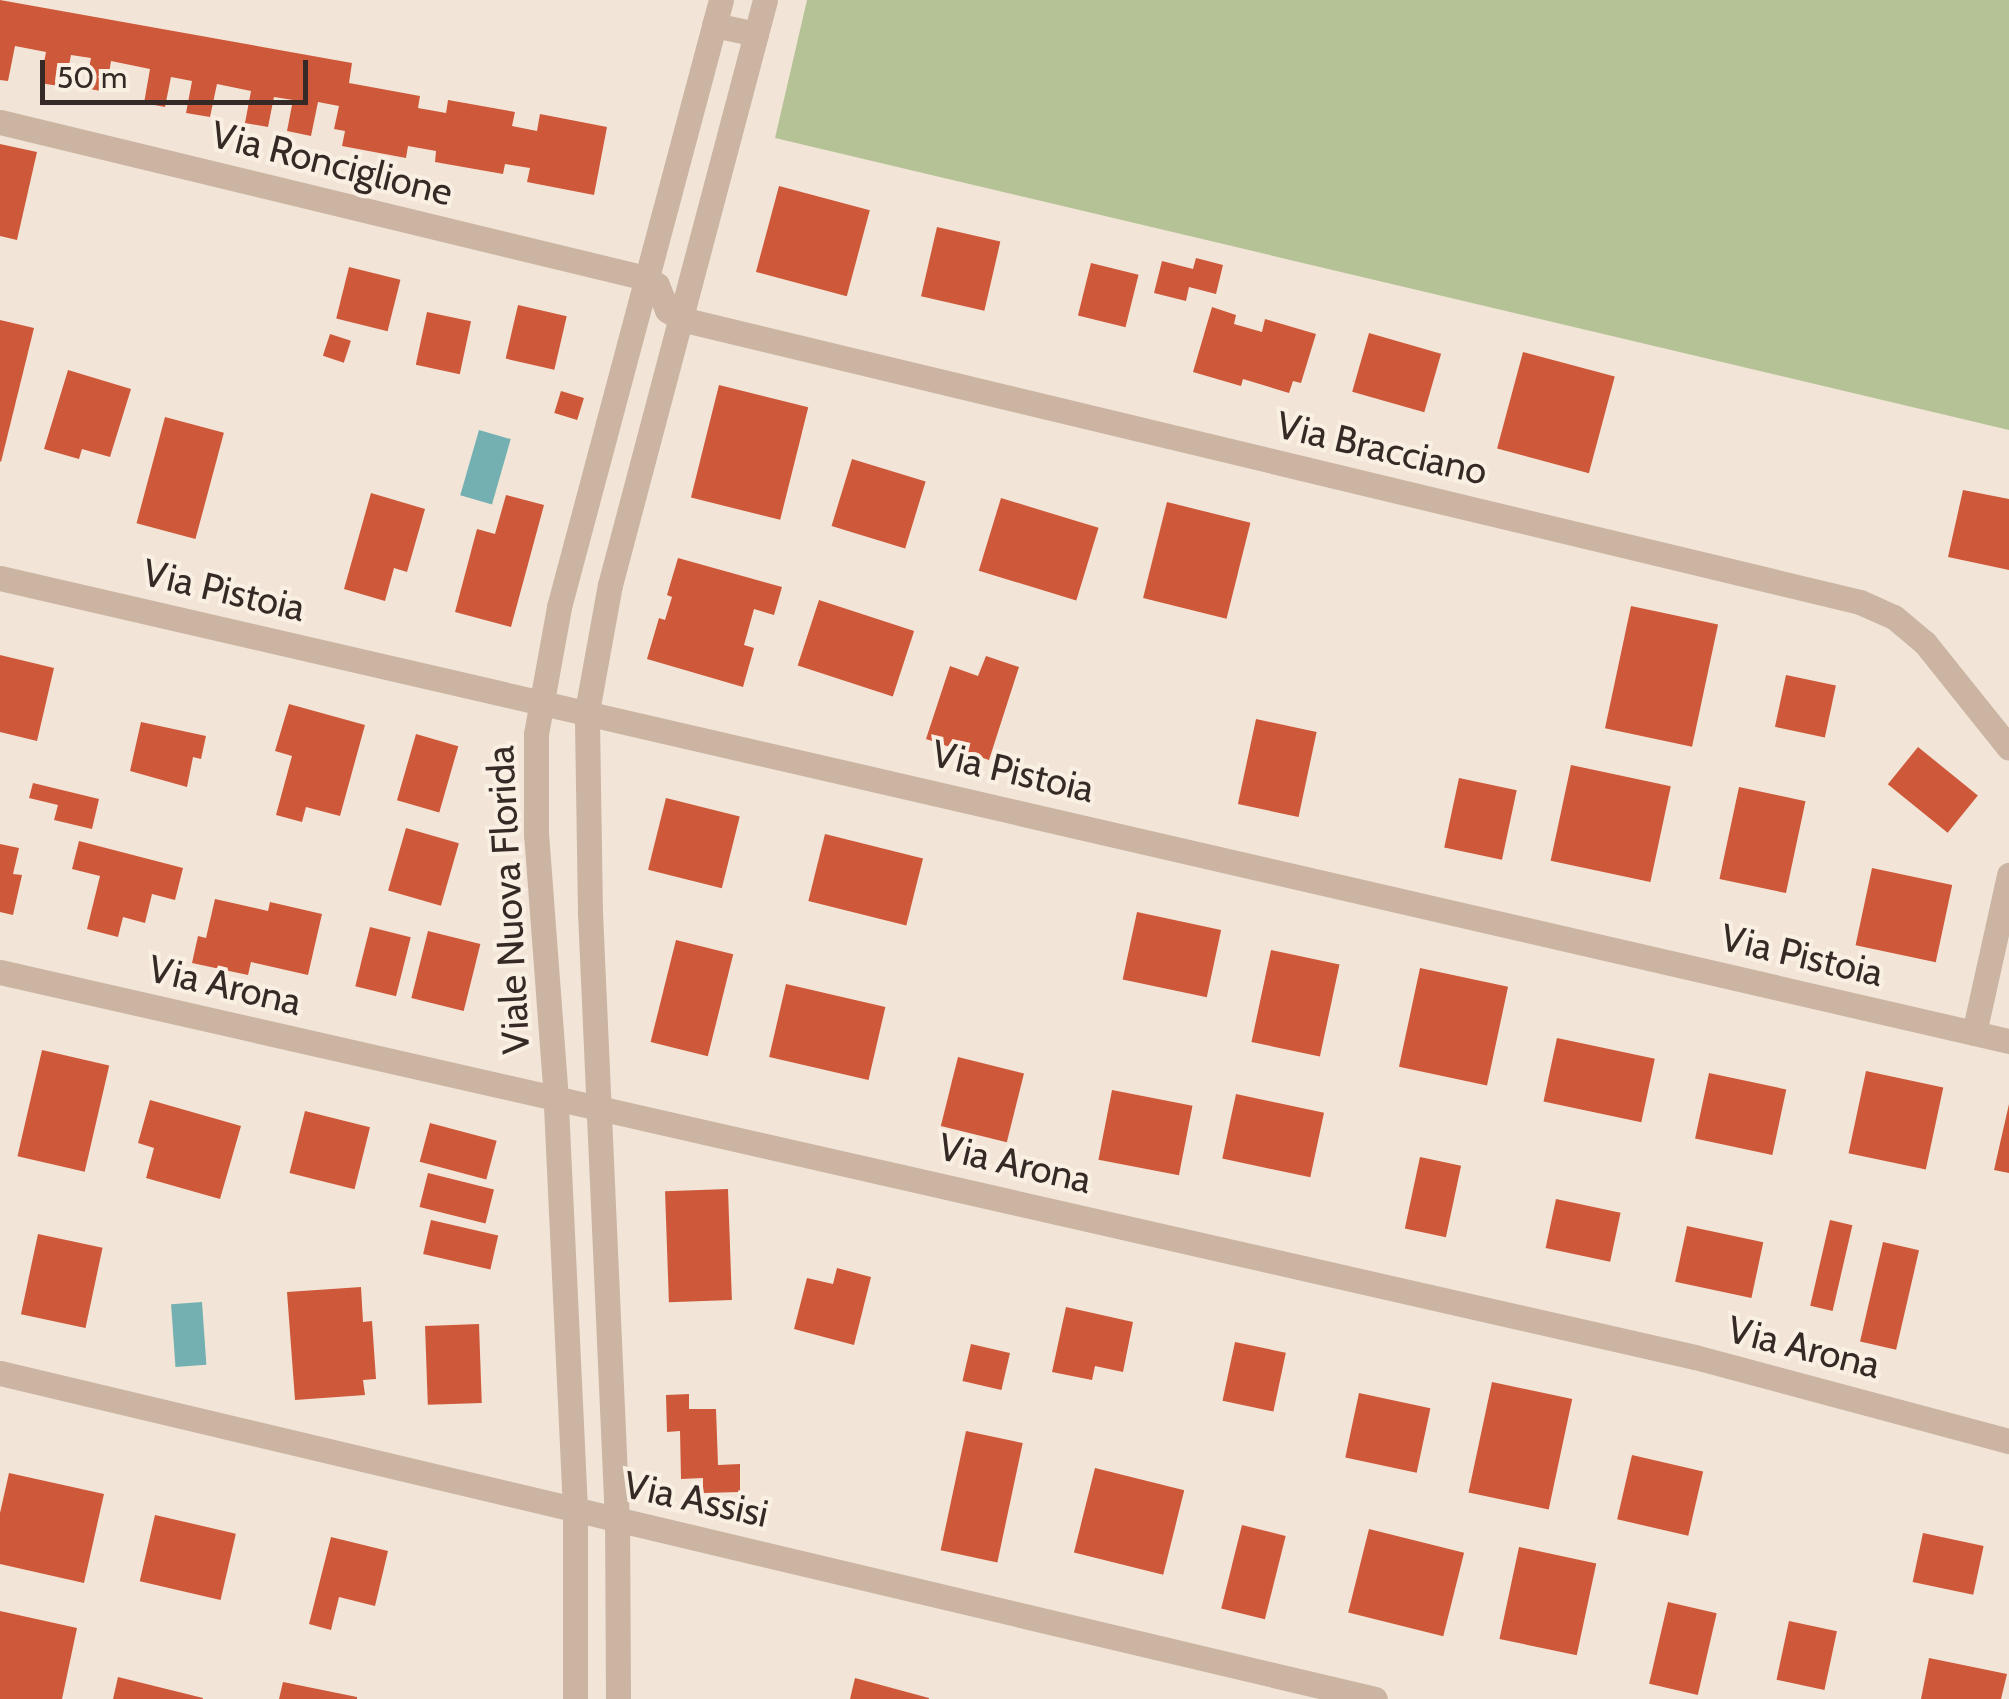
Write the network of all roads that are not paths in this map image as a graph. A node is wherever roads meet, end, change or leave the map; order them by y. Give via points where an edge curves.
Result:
1 (765, 0) edge
2 (717, 12) edge
3 (756, 34) junction
4 (0, 122) edge
5 (646, 278) junction
6 (680, 318) junction
7 (0, 578) edge
8 (540, 700) junction
9 (587, 711) junction
10 (2009, 748) edge
11 (2009, 876) edge
12 (0, 972) edge
13 (1974, 1033) junction
14 (2009, 1040) edge
15 (556, 1099) junction
16 (598, 1107) junction
17 (0, 1374) edge
18 (2009, 1441) edge
19 (575, 1509) junction
20 (616, 1521) junction
21 (575, 1699) edge
22 (618, 1699) edge
23 (1375, 1699) edge

1 - 3 street
2 - 3 street
2 - 5 street, Viale Nuova Florida
3 - 6 street
4 - 5 street, Via Ronciglione
5 - 6 street via 657,285 666,310
5 - 8 street, Viale Nuova Florida
6 - 9 street via 607,597
6 - 10 street, Via Bracciano via 1860,602 1894,617 1924,643
7 - 8 street, Via Pistoia
8 - 9 street, Via Pistoia
8 - 15 street, Viale Nuova Florida via 536,835
9 - 13 street, Via Pistoia
9 - 16 street
11 - 13 street
12 - 15 street, Via Arona
13 - 14 street, Via Pistoia
15 - 16 street, Via Arona
15 - 19 street, Viale Nuova Florida
16 - 18 street, Via Arona via 1695,1358
16 - 20 street
17 - 19 street, Via Assisi
19 - 20 street, Via Assisi
19 - 21 street, Viale Nuova Florida
20 - 22 street
20 - 23 street, Via Assisi

